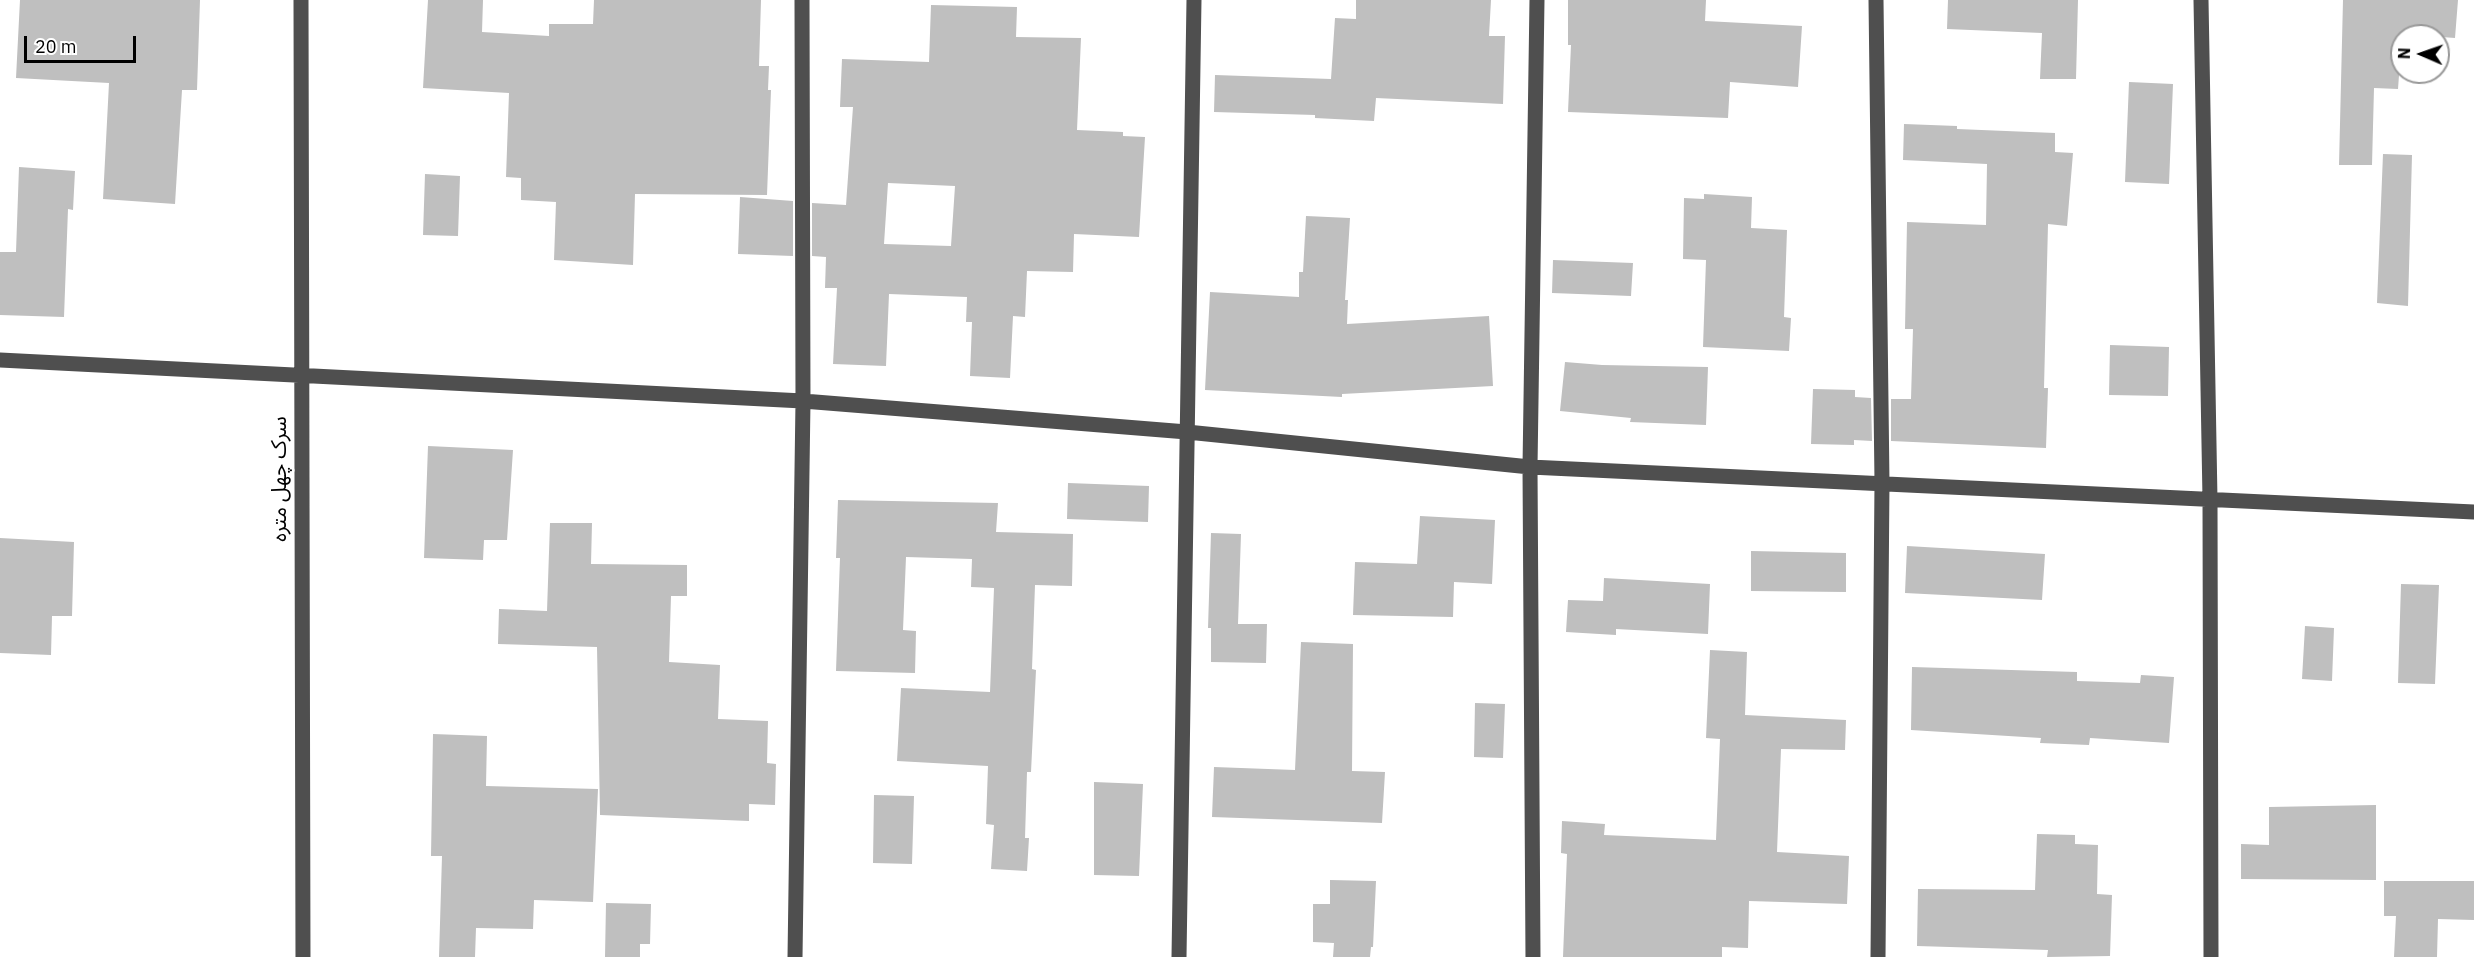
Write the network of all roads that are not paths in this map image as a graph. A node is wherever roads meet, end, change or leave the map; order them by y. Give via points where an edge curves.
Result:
1 (301, 0) edge
2 (802, 0) edge
3 (1194, 0) edge
4 (1537, 0) edge
5 (1876, 0) edge
6 (2201, 0) edge
7 (0, 360) edge
8 (301, 376) junction
9 (803, 401) junction
10 (1187, 432) junction
11 (1530, 467) junction
12 (1882, 482) junction
13 (2210, 499) junction
14 (2474, 512) edge
15 (303, 957) edge
16 (795, 957) edge
17 (1179, 957) edge
18 (1533, 957) edge
19 (1878, 957) edge
20 (2211, 957) edge

1 - 8 street, سرک چهل متره
2 - 9 street
3 - 10 street
4 - 11 street
5 - 12 street
6 - 13 street
7 - 8 street
8 - 9 street
8 - 15 street, سرک چهل متره
9 - 10 street
9 - 16 street
10 - 11 street
10 - 17 street
11 - 12 street
11 - 18 street
12 - 13 street
12 - 19 street
13 - 14 street
13 - 20 street

